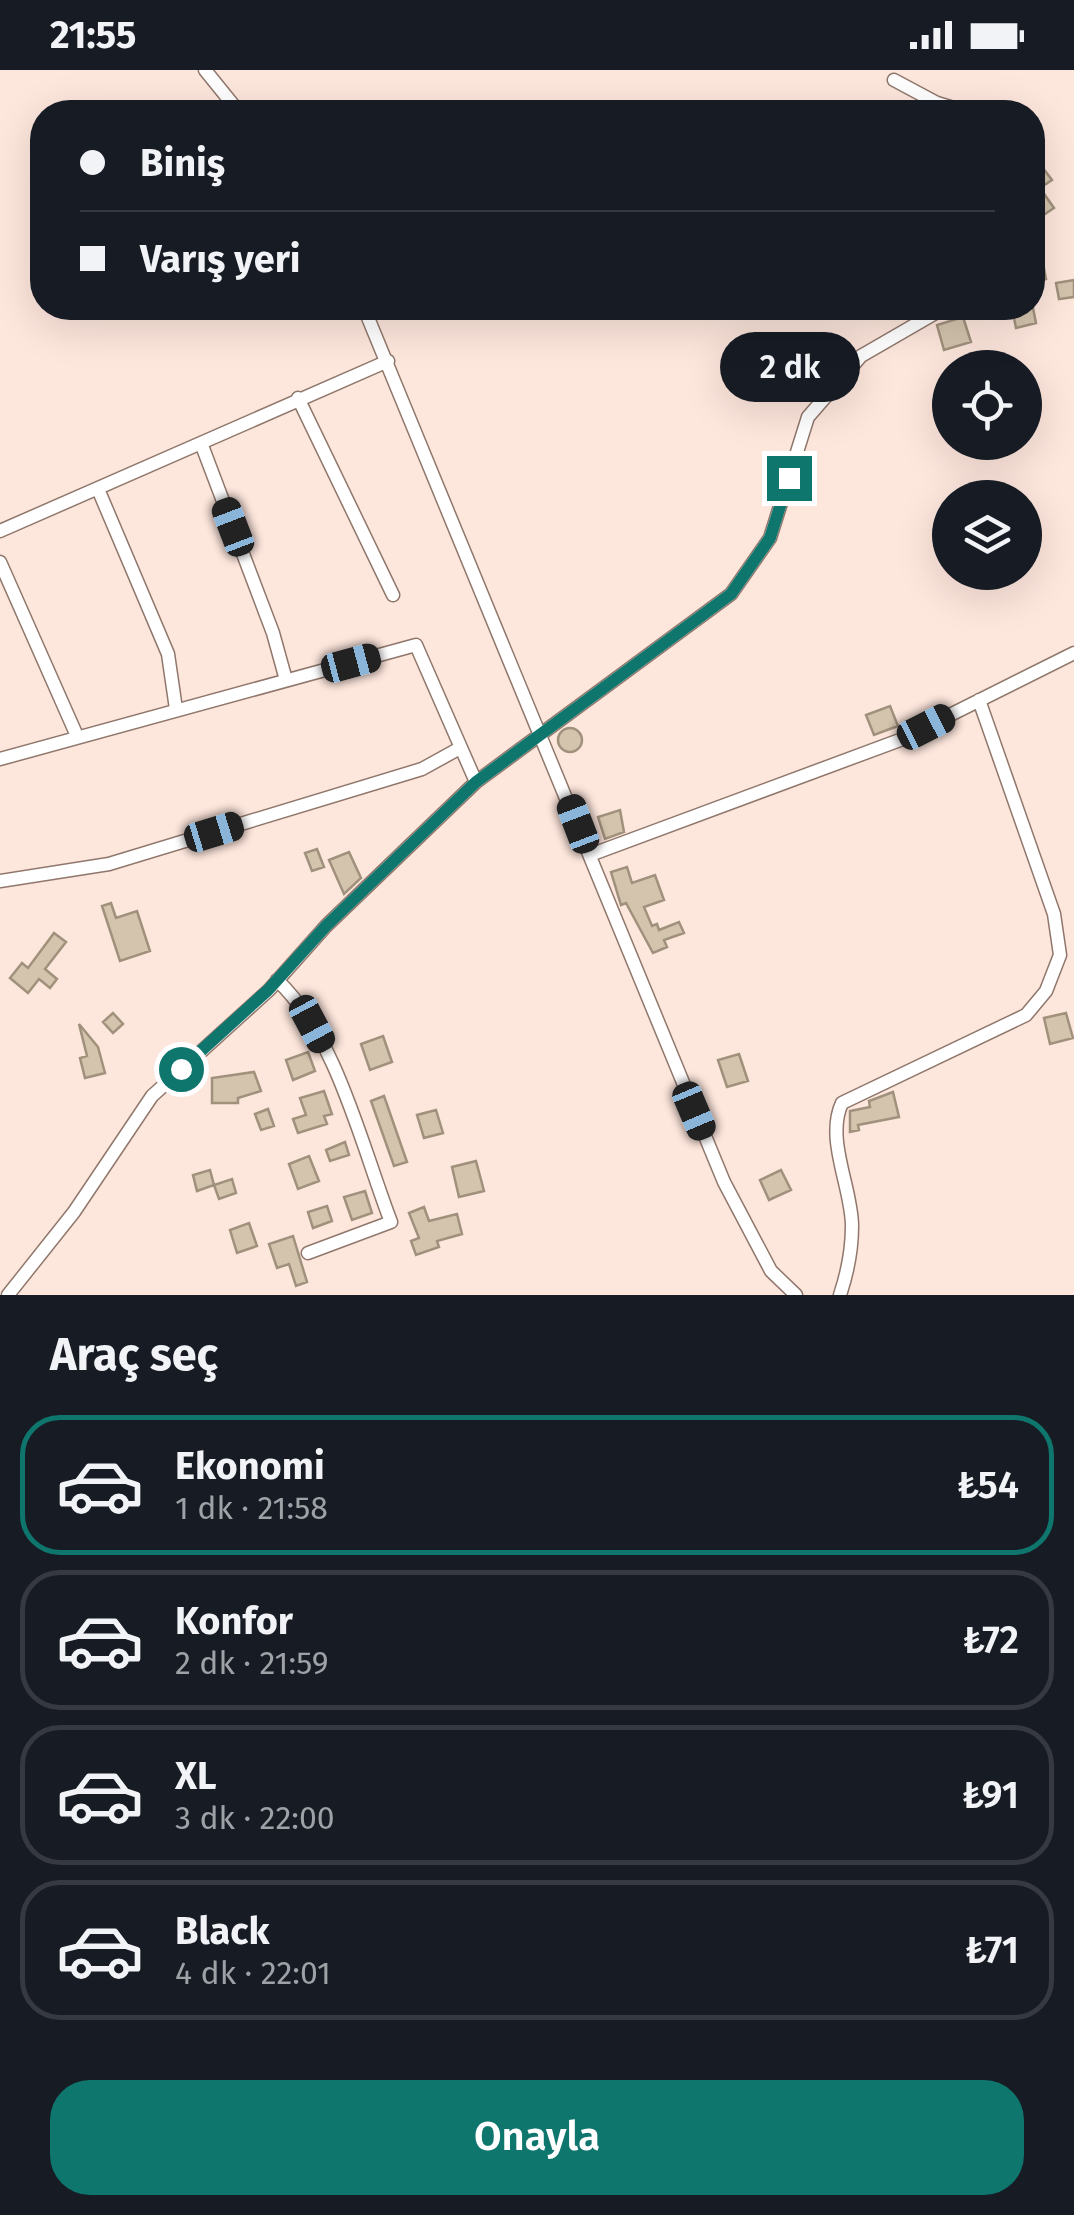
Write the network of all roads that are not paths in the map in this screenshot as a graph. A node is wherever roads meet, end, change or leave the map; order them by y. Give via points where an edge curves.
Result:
1 (205, 70) edge
2 (894, 80) dead end
3 (229, 100) edge
4 (930, 100) edge
5 (368, 320) edge
6 (923, 320) edge
7 (383, 363) junction
8 (298, 398) junction
9 (201, 443) junction
10 (98, 489) junction
11 (0, 531) edge
12 (0, 562) edge
13 (392, 595) dead end
14 (1074, 653) edge
15 (286, 680) junction
16 (979, 700) junction
17 (176, 709) junction
18 (77, 736) junction
19 (537, 736) junction
20 (460, 748) junction
21 (0, 759) edge
22 (476, 782) junction
23 (590, 855) junction
24 (1, 876) edge
25 (277, 980) junction
26 (308, 1252) dead end
27 (8, 1295) edge
28 (796, 1295) edge
29 (840, 1295) edge

1 - 3 street
2 - 4 street
5 - 7 street
6 - 19 street via 861,356 808,417 770,538 731,594
7 - 8 street
7 - 19 street
8 - 9 street
8 - 13 street
9 - 10 street
9 - 15 street
10 - 11 street
10 - 17 street via 168,654
12 - 18 street
14 - 16 street
15 - 17 street
15 - 20 street via 416,645
16 - 23 street via 900,740
16 - 29 street via 1054,914 1060,955 1046,990 1026,1014 842,1103 838,1144 852,1225
17 - 18 street
18 - 21 street
19 - 22 street
19 - 23 street
20 - 22 street
20 - 24 street via 422,769 109,864
22 - 25 street
23 - 28 street via 724,1182 771,1272
25 - 26 street via 300,1002 323,1045 391,1222
25 - 27 street via 152,1096

